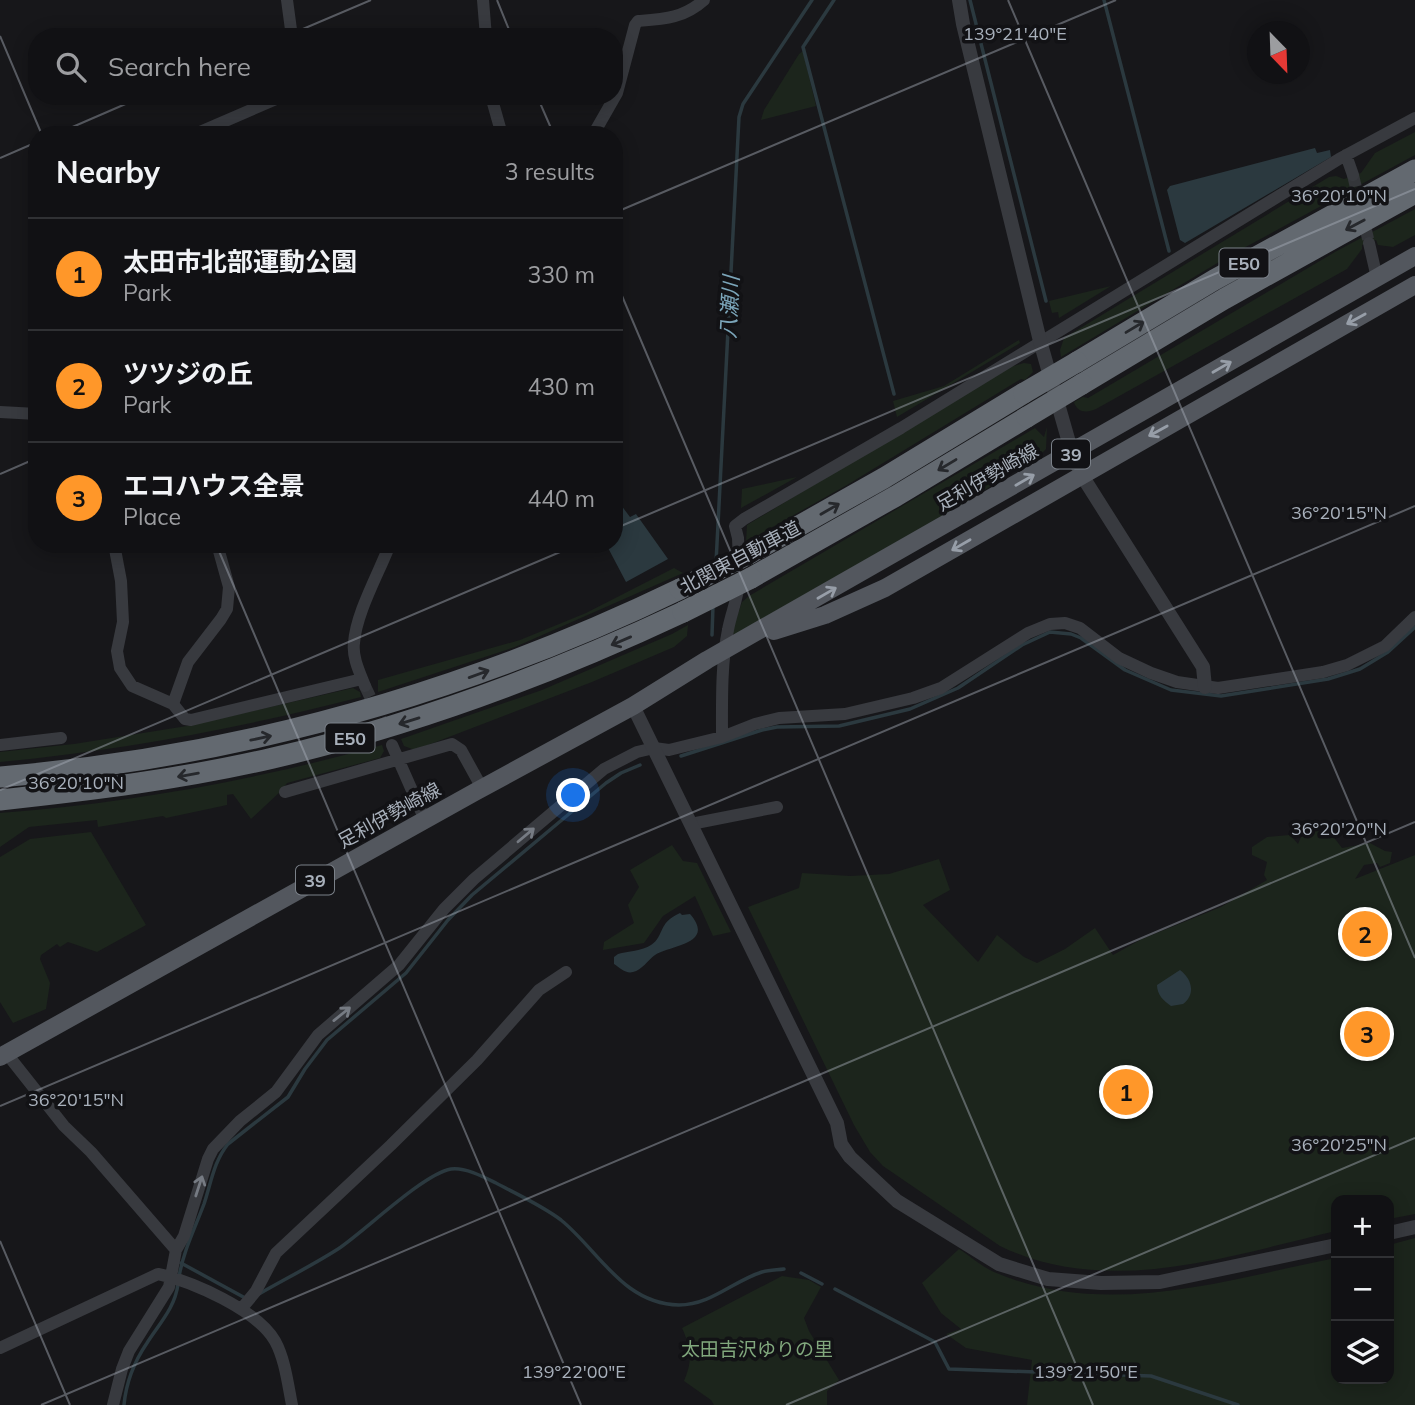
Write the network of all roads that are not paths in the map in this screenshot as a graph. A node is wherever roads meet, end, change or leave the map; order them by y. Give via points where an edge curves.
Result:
1 (287, 0) edge
2 (483, 0) edge
3 (704, 0) edge
4 (959, 0) edge
5 (291, 28) edge
6 (485, 28) edge
7 (623, 70) edge
8 (262, 105) edge
9 (494, 105) edge
10 (610, 105) edge
11 (1415, 118) edge
12 (214, 126) edge
13 (499, 126) edge
14 (598, 126) edge
15 (1346, 155) junction
16 (1415, 170) edge
17 (1353, 175) tunnel mouth
18 (1415, 193) edge
19 (1369, 243) tunnel mouth
20 (1415, 256) edge
21 (1377, 278) junction
22 (1415, 285) edge
23 (1040, 341) junction
24 (0, 412) edge
25 (28, 414) edge
26 (1072, 453) junction
27 (1082, 474) junction
28 (116, 553) edge
29 (220, 553) edge
30 (386, 553) edge
31 (1415, 617) edge
32 (725, 651) junction
33 (1205, 687) junction
34 (173, 704) junction
35 (632, 706) junction
36 (722, 737) junction
37 (61, 738) dead end
38 (0, 745) edge
39 (392, 745) tunnel mouth
40 (653, 748) junction
41 (399, 761) junction
42 (0, 777) edge
43 (482, 788) junction
44 (285, 792) dead end
45 (0, 800) edge
46 (777, 807) dead end
47 (425, 820) junction
48 (691, 824) junction
49 (566, 972) dead end
50 (4, 1056) edge
51 (1415, 1227) edge
52 (1394, 1232) edge
53 (1331, 1245) edge
54 (176, 1250) junction
55 (171, 1277) junction
56 (242, 1308) junction
57 (0, 1348) edge
58 (113, 1405) edge
59 (292, 1405) edge

1 - 5 street
2 - 6 street
3 - 7 street via 681,16 638,21
4 - 23 street
8 - 12 street
9 - 13 street
10 - 14 street
11 - 15 street
15 - 17 street
15 - 23 street
42 -> 16 highway, 北関東自動車道 / E50, bridge via 67,772 268,736 445,686 561,643 749,554 1214,280
18 -> 45 highway, 北関東自動車道 / E50, bridge via 751,578 584,657 453,707 332,743 130,785
19 - 21 street
20 - 21 main road, 足利伊勢崎線 / 39
26 -> 21 main road, 足利伊勢崎線 / 39
22 -> 27 main road, 足利伊勢崎線 / 39
23 - 26 street
23 - 32 street via 735,526 738,597
24 - 25 street
26 - 27 street
32 -> 26 main road, 足利伊勢崎線 / 39
27 -> 32 main road, 足利伊勢崎線 / 39 via 857,603
27 - 33 street via 1203,667
28 - 34 street via 124,622 117,651 120,668 132,686
29 - 34 street via 229,587 227,609 188,662
30 - 34 street via 354,642 364,682 191,720
31 - 33 street via 1385,646 1347,666 1230,687
32 - 35 main road, 足利伊勢崎線 / 39
32 - 36 street
33 - 36 street via 1151,673 1119,658 1080,628 1059,622 1028,633 929,693 861,712 779,718
35 - 40 street
35 - 43 main road, 足利伊勢崎線 / 39
36 - 40 street via 669,750
37 - 38 street
39 - 41 street
40 - 48 street
54 -> 40 street via 214,1149 276,1092 318,1035 399,965 443,909 481,872 604,769
41 - 43 street via 456,744
41 - 44 street
41 - 47 street
43 - 47 main road, 足利伊勢崎線 / 39
46 - 48 street
47 - 50 main road, 足利伊勢崎線 / 39
48 - 53 street via 836,1123 841,1144 857,1166 897,1201 999,1264 1048,1279 1160,1282
49 - 56 street via 539,990 481,1056 276,1253
50 - 54 street
51 - 52 street
54 - 55 street
55 - 56 street
55 - 57 street via 148,1277
55 - 58 street via 165,1296 129,1351
56 - 59 street via 277,1344

